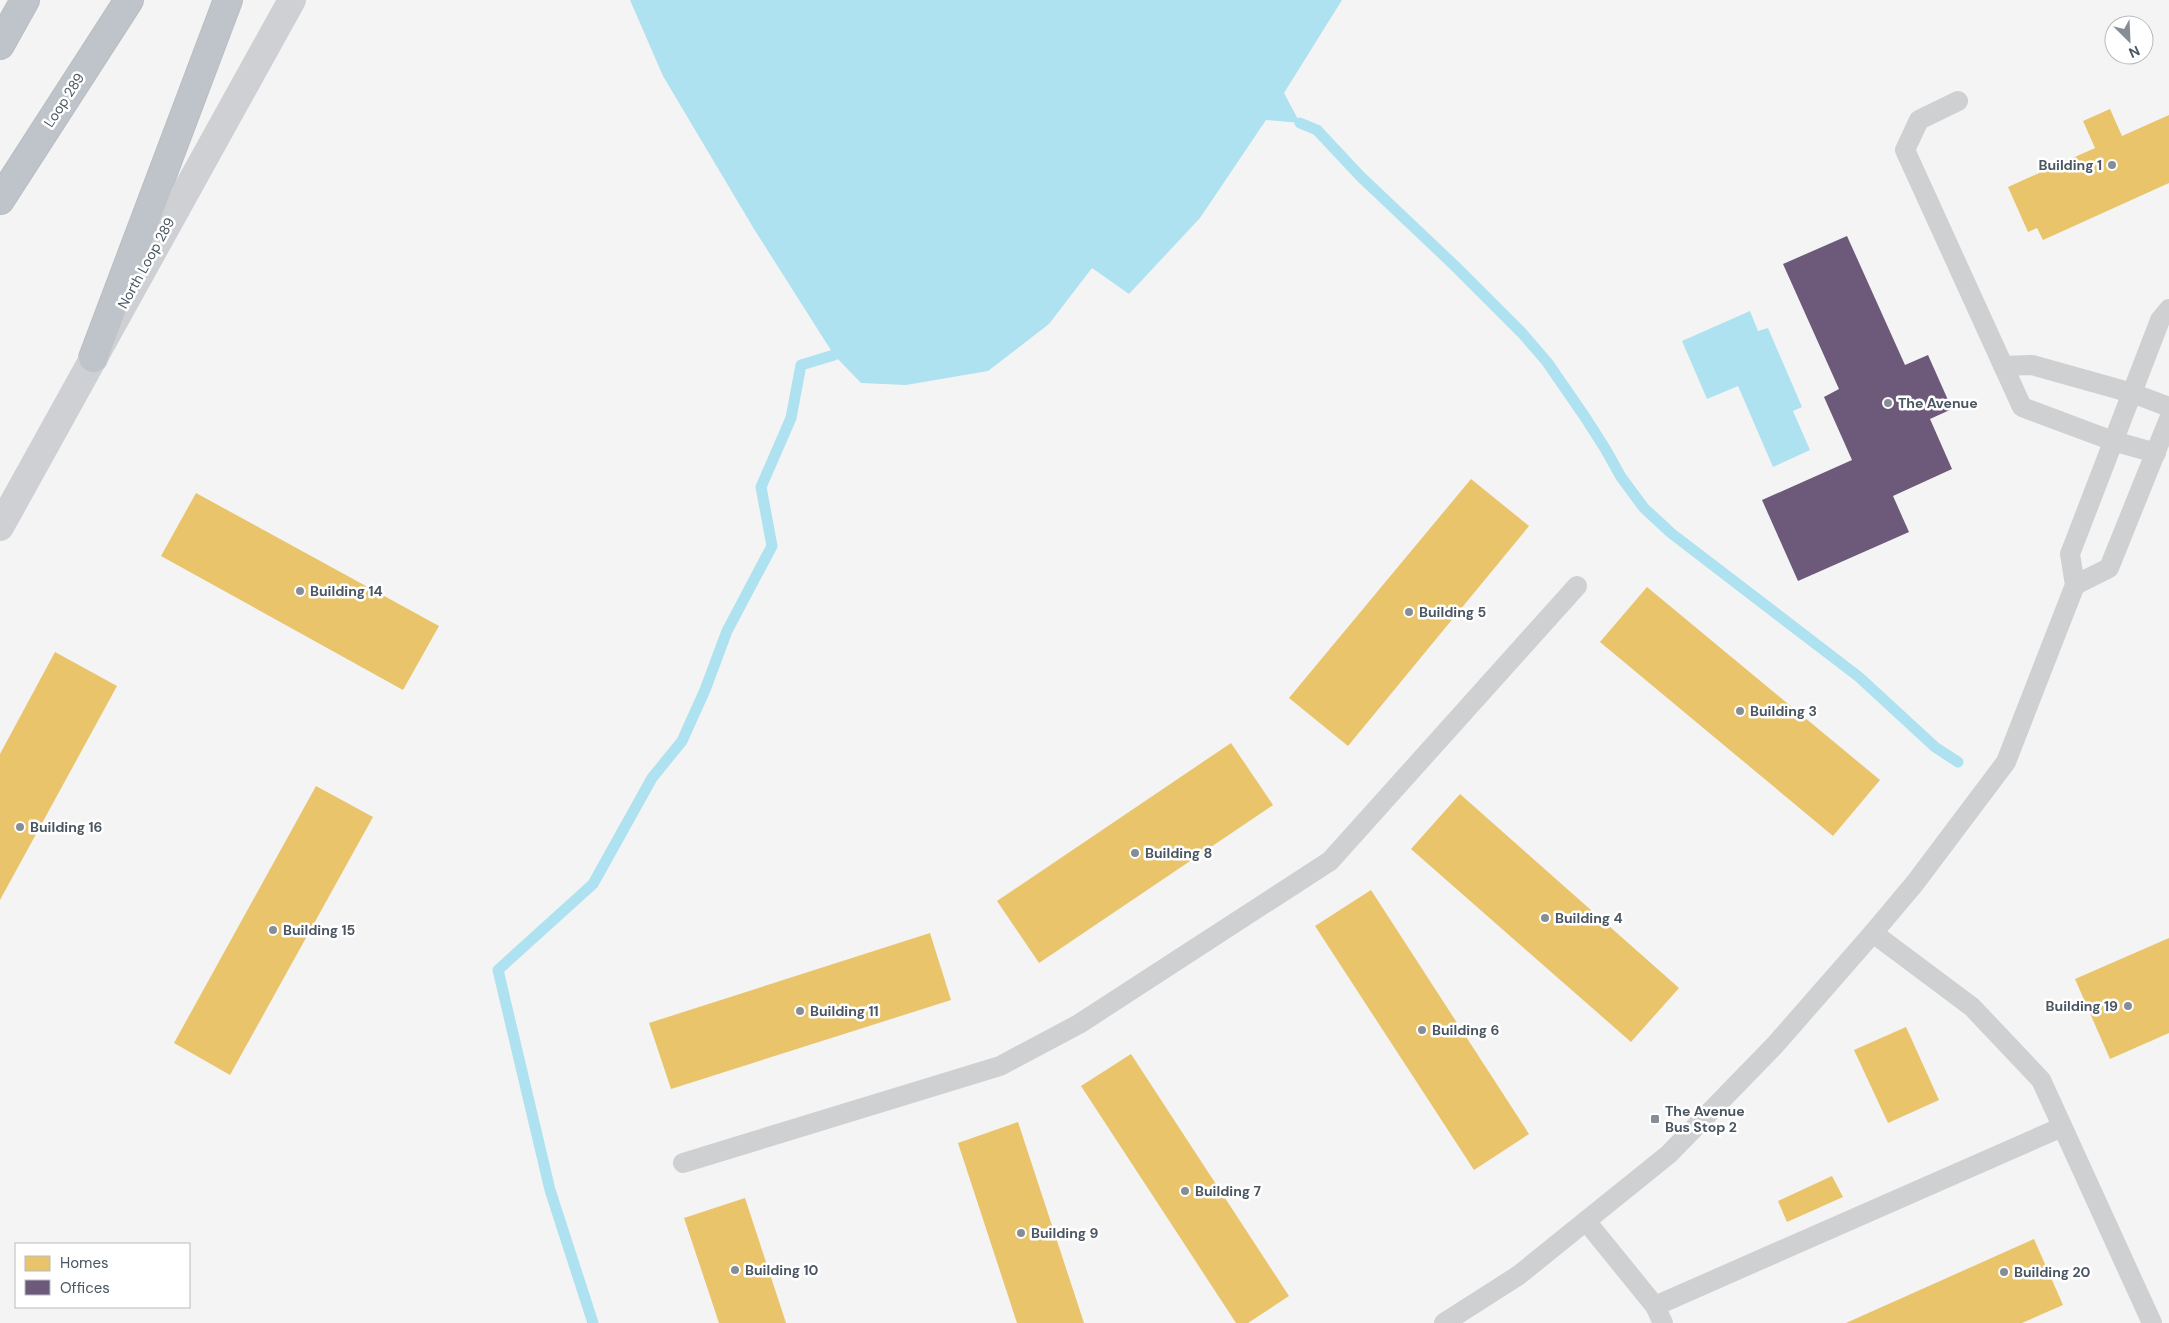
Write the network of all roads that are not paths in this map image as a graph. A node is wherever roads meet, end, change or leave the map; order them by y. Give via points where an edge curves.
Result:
1 (25, 0) edge
2 (129, 0) edge
3 (228, 0) edge
4 (292, 0) edge
5 (0, 45) edge
6 (1958, 101) dead end
7 (0, 200) edge
8 (2169, 309) edge
9 (93, 358) junction
10 (2003, 366) junction
11 (2132, 393) junction
12 (2169, 407) edge
13 (2169, 419) edge
14 (2113, 441) junction
15 (2156, 453) junction
16 (0, 527) edge
17 (2075, 585) junction
18 (1576, 586) dead end
19 (1873, 933) junction
20 (2062, 1127) junction
21 (683, 1163) dead end
22 (1586, 1221) junction
23 (1659, 1315) edge
24 (1444, 1323) edge
25 (2152, 1323) edge

1 - 5 highway
2 - 7 highway, Loop 289
3 - 9 highway
4 - 9 main road, North Loop 289
6 - 10 lane via 1919,120 1905,150
8 - 11 lane via 2160,320
9 - 16 main road, North Loop 289
10 - 11 lane via 2032,365
10 - 14 lane via 2022,407
11 - 12 lane
11 - 14 lane
13 - 15 lane
14 - 15 lane
14 - 17 lane via 2070,554
15 - 17 lane via 2109,568
17 - 19 lane via 2006,762
18 - 21 lane via 1330,861 1087,1018 1000,1066
19 - 20 lane via 1972,1007 2041,1080
19 - 22 lane via 1775,1045 1669,1154
20 - 23 lane
20 - 25 lane
22 - 23 lane
22 - 24 lane via 1519,1275

